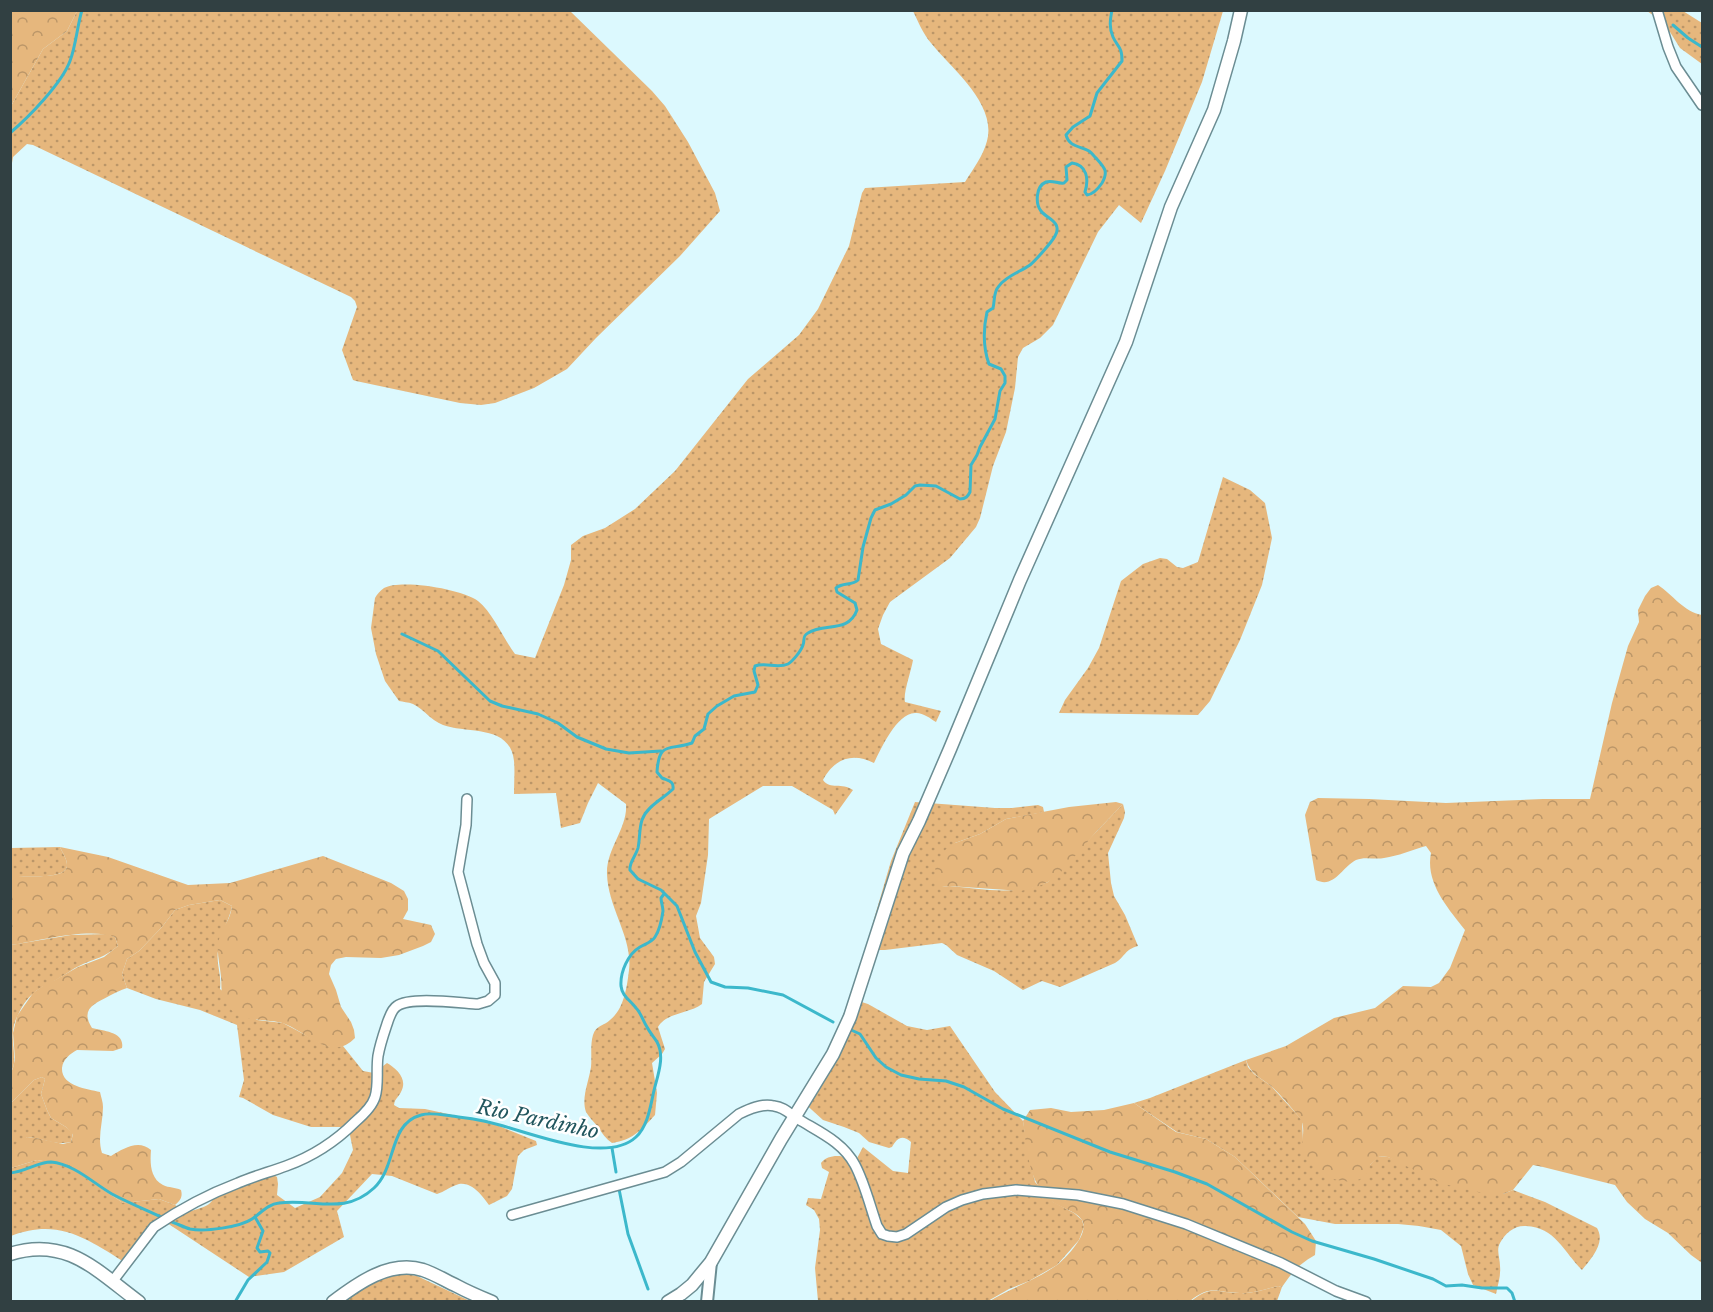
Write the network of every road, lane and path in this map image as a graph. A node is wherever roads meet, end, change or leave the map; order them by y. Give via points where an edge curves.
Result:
1 (1241, 10) edge
2 (1657, 10) edge
3 (1702, 105) edge
4 (467, 799) dead end
5 (794, 1117) junction
6 (512, 1215) dead end
7 (10, 1254) edge
8 (711, 1262) junction
9 (112, 1282) junction
10 (139, 1302) edge
11 (333, 1302) edge
12 (492, 1302) edge
13 (668, 1302) edge
14 (707, 1302) edge
15 (1366, 1302) edge

1 - 5 main road via 1214,110 1171,207 1126,342 903,853 850,1017 833,1054
2 - 3 street via 1676,67
4 - 9 street via 458,872 477,944 495,983 495,995 478,1004 410,1001 398,1005 389,1016 382,1038 375,1098 356,1122 325,1146 298,1160 237,1183 161,1222
5 - 6 street via 777,1106 746,1110 672,1169
5 - 8 main road
5 - 15 street via 848,1153 877,1226 888,1236 906,1234 946,1207 983,1194 1016,1190 1078,1195 1186,1224
7 - 9 main road via 36,1248 73,1255
8 - 13 main road via 692,1285
8 - 14 street
9 - 10 main road
11 - 12 main road via 377,1274 407,1268 433,1274

